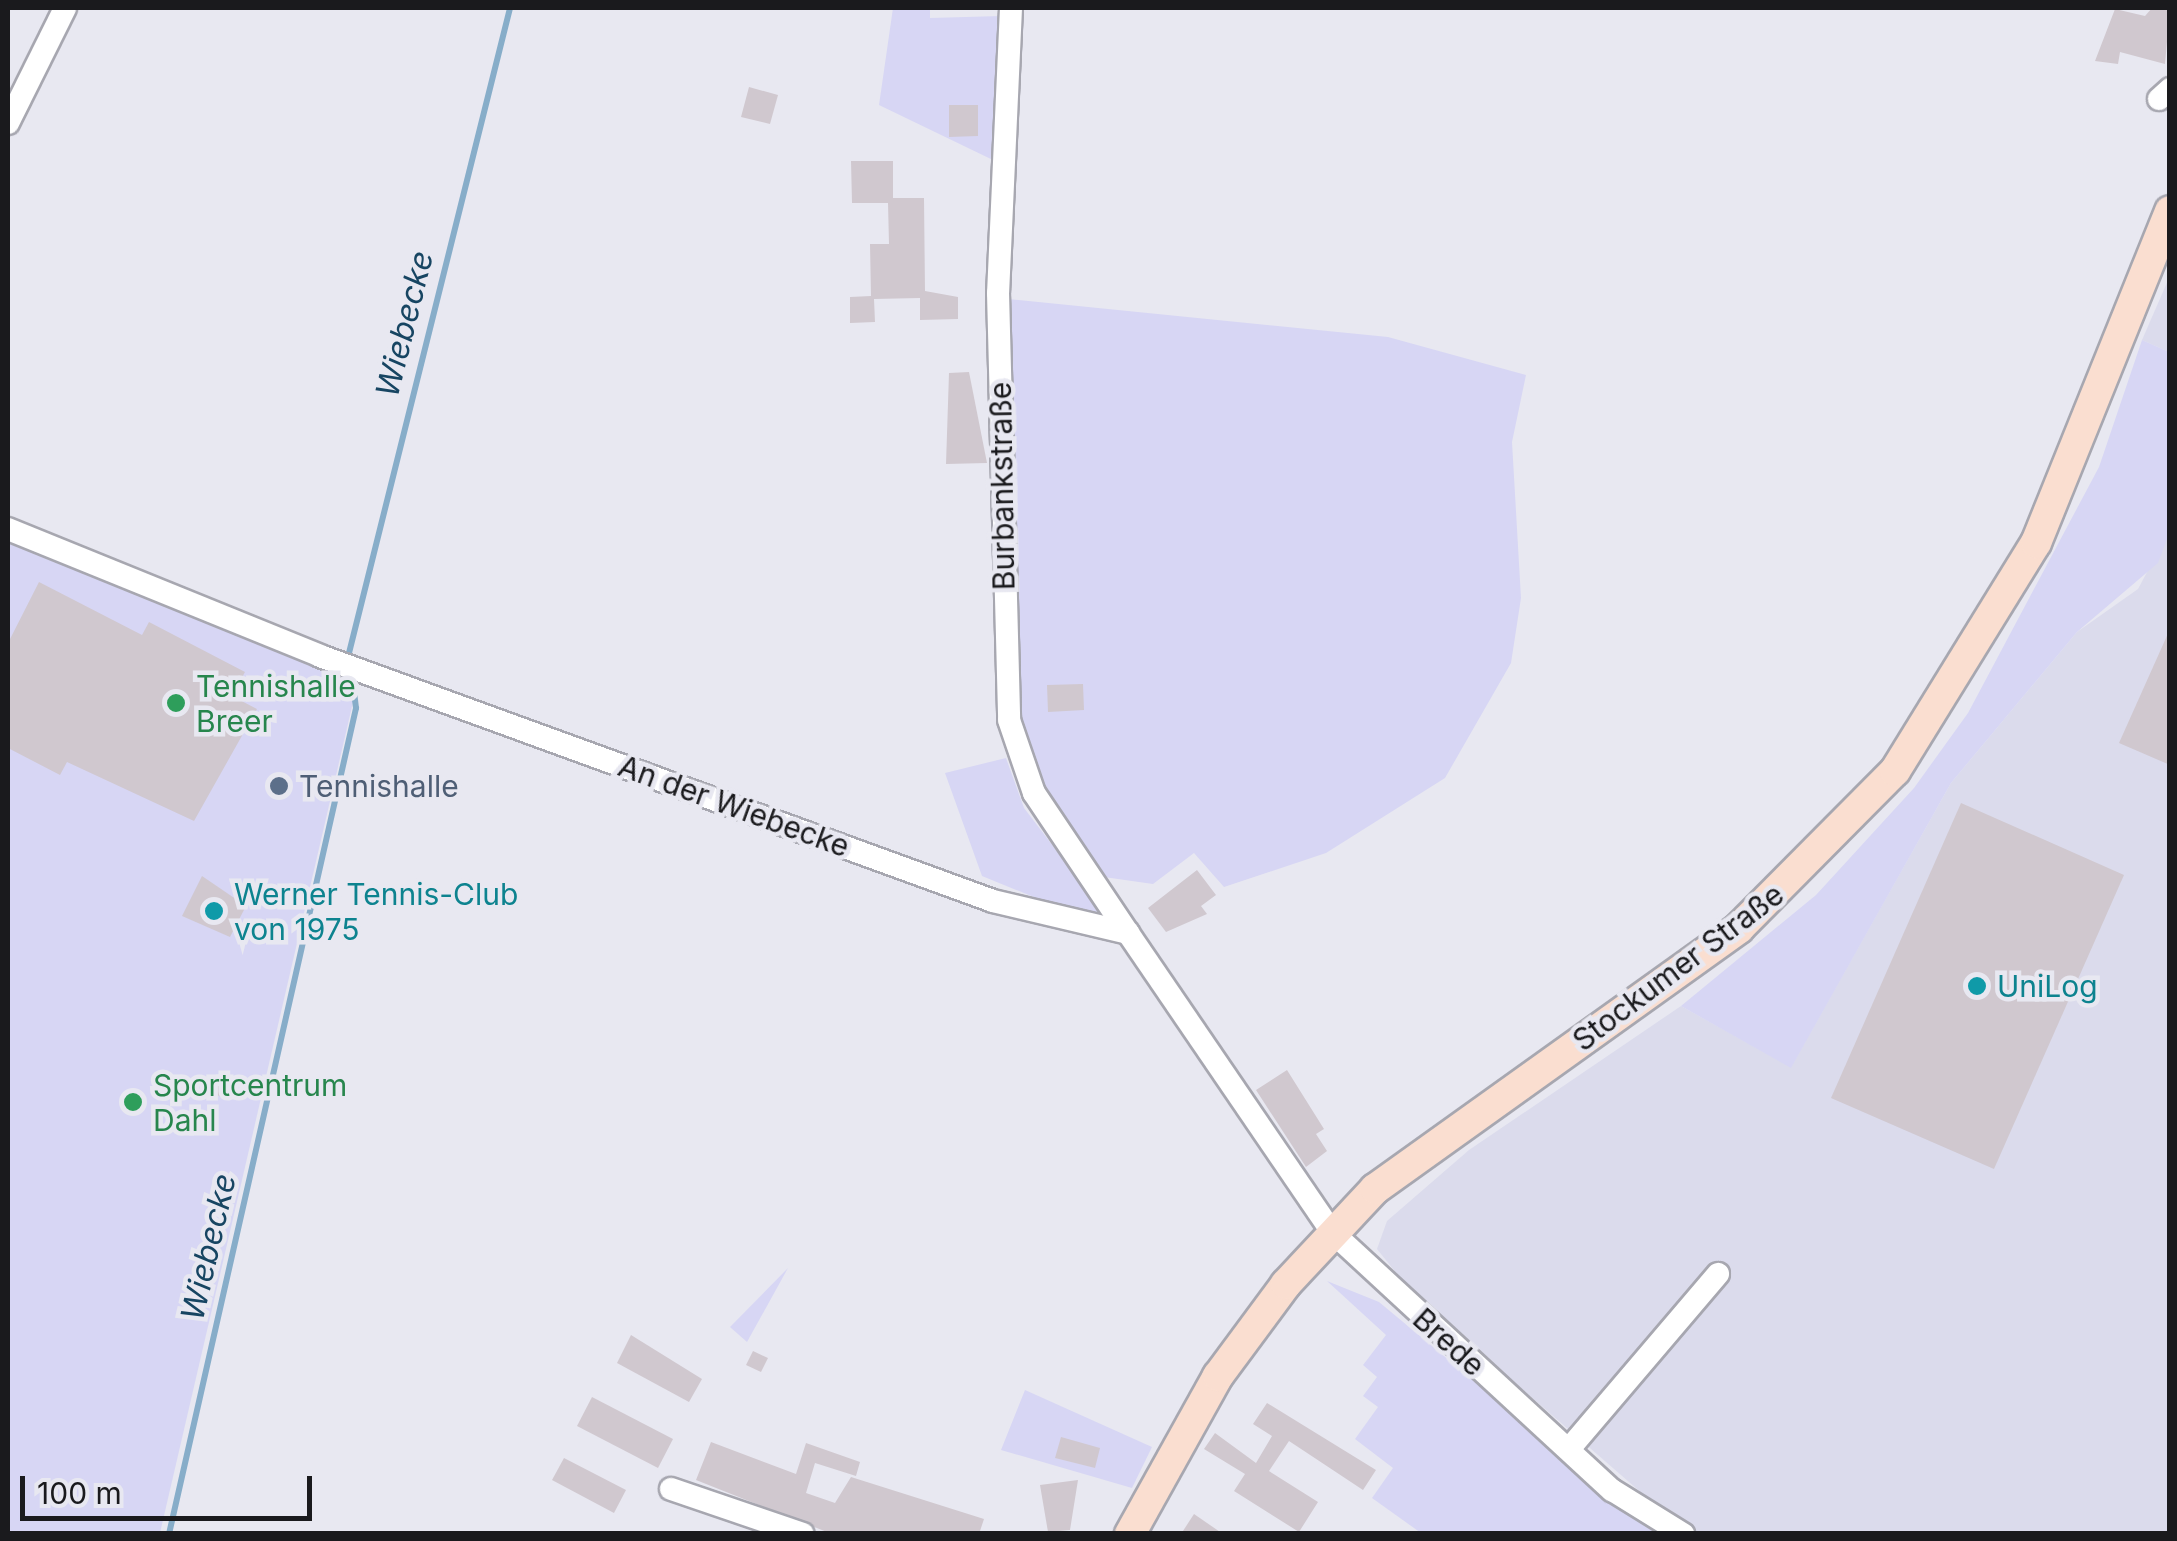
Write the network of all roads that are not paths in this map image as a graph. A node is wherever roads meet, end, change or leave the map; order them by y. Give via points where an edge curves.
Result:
1 (65, 8) edge
2 (1011, 8) edge
3 (8, 122) edge
4 (2170, 211) edge
5 (8, 529) edge
6 (1128, 933) junction
7 (1332, 1232) junction
8 (1718, 1274) dead end
9 (1569, 1449) junction
10 (671, 1489) dead end
11 (804, 1534) edge
12 (1130, 1534) edge
13 (1682, 1534) edge

1 - 3 street
2 - 6 street, Burbankstraße via 998,293 1009,720 1034,792
4 - 7 main road, Stockumer Straße via 2036,543 1895,771 1739,928 1436,1140
5 - 6 street, An der Wiebecke via 320,656 993,901
6 - 7 street
7 - 9 street, Brede
7 - 12 main road, Stockumer Straße via 1218,1376
8 - 9 street
9 - 13 street, Brede
10 - 11 street

